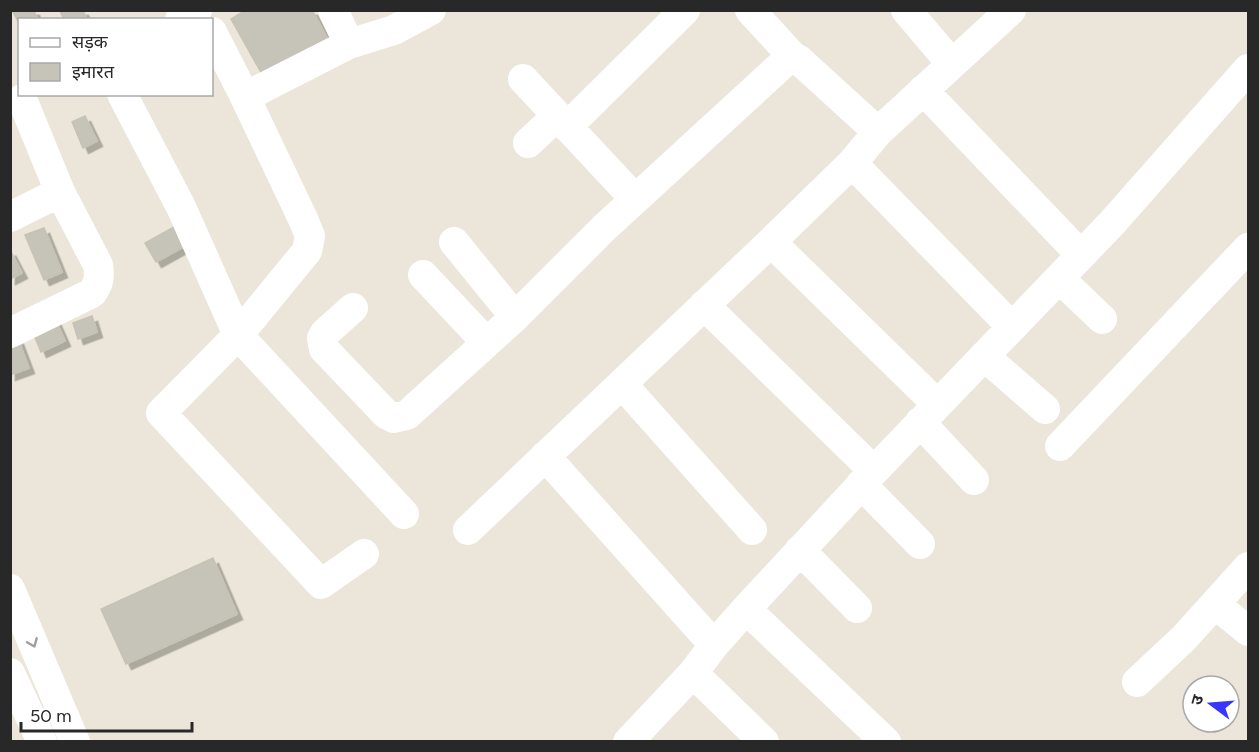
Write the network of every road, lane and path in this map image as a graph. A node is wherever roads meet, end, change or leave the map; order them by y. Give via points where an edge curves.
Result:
1 (199, 10) edge
2 (333, 10) edge
3 (431, 10) edge
4 (685, 10) edge
5 (750, 10) edge
6 (906, 10) edge
7 (1011, 10) edge
8 (184, 18) edge
9 (213, 34) edge
10 (348, 44) junction
11 (793, 57) junction
12 (951, 63) junction
13 (1248, 69) edge
14 (523, 80) dead end
15 (923, 90) junction
16 (123, 96) edge
17 (245, 97) junction
18 (21, 99) edge
19 (562, 121) junction
20 (878, 132) junction
21 (528, 143) dead end
22 (852, 163) junction
23 (60, 192) junction
24 (635, 199) junction
25 (10, 217) edge
26 (454, 242) dead end
27 (771, 242) junction
28 (1248, 248) edge
29 (1081, 255) junction
30 (423, 275) dead end
31 (1059, 278) junction
32 (705, 305) junction
33 (353, 308) dead end
34 (515, 317) junction
35 (1102, 319) dead end
36 (1012, 327) junction
37 (10, 333) edge
38 (238, 335) junction
39 (486, 342) junction
40 (984, 356) junction
41 (622, 384) junction
42 (1045, 409) dead end
43 (929, 413) junction
44 (1060, 446) dead end
45 (545, 456) junction
46 (867, 477) junction
47 (974, 480) dead end
48 (404, 514) dead end
49 (468, 530) dead end
50 (752, 530) dead end
51 (920, 544) dead end
52 (800, 550) junction
53 (364, 554) dead end
54 (1248, 567) edge
55 (10, 589) edge
56 (1215, 604) junction
57 (856, 608) dead end
58 (746, 609) junction
59 (1248, 631) edge
60 (714, 645) junction
61 (10, 673) edge
62 (693, 673) junction
63 (1137, 682) dead end
64 (42, 741) edge
65 (75, 741) edge
66 (628, 741) edge
67 (764, 741) edge
68 (886, 741) edge

1 - 8 street
2 - 10 street
3 - 10 street via 394,30
4 - 19 street
5 - 11 street
6 - 12 street
7 - 12 street
9 - 17 street
10 - 17 street
11 - 20 street
11 - 24 street
12 - 15 street
13 - 29 street
14 - 19 street
15 - 20 street
15 - 29 street
16 - 38 street via 181,207
17 - 38 street via 310,236 307,251
18 - 23 street
19 - 21 street
19 - 24 street
20 - 22 street
22 - 27 street
22 - 36 street
23 - 25 street
23 - 37 street via 98,265 99,284 92,292
24 - 34 street
26 - 34 street
27 - 32 street
27 - 43 street
28 - 44 street
29 - 31 street
30 - 39 street
31 - 35 street
31 - 36 street
32 - 41 street
32 - 46 street
33 - 39 street via 325,333 324,350 394,418 407,415
34 - 39 street
36 - 40 street
38 - 48 street
38 - 53 street via 161,413 321,584
40 - 42 street
40 - 43 street
41 - 45 street
41 - 50 street
43 - 46 street
43 - 47 street
45 - 49 street
45 - 60 street
46 - 51 street
46 - 52 street
52 - 57 street
52 - 58 street
54 - 56 street
55 -> 65 street
56 - 59 street
56 - 63 street
58 - 60 street
58 - 68 street
60 - 62 street
61 - 64 street
62 - 66 street
62 - 67 street

